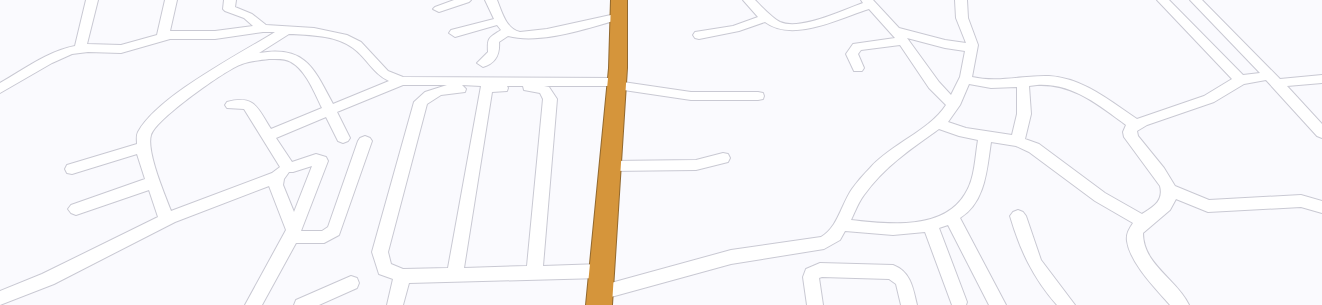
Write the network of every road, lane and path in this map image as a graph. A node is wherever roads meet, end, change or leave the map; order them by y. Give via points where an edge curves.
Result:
1 (92, 0) edge
2 (171, 0) edge
3 (230, 0) edge
4 (465, 0) edge
5 (491, 0) edge
6 (749, 0) edge
7 (961, 0) edge
8 (1163, 0) edge
9 (1196, 0) edge
10 (869, 2) edge
11 (620, 8) edge
12 (439, 9) dead end
13 (768, 17) junction
14 (501, 21) junction
15 (262, 28) junction
16 (287, 30) junction
17 (508, 31) junction
18 (455, 34) dead end
19 (698, 35) dead end
20 (164, 36) junction
21 (899, 36) junction
22 (971, 48) junction
23 (80, 49) junction
24 (238, 61) junction
25 (483, 63) dead end
26 (858, 68) dead end
27 (1248, 78) junction
28 (965, 79) junction
29 (1273, 79) junction
30 (1322, 79) edge
31 (401, 81) junction
32 (1023, 82) junction
33 (617, 84) junction
34 (486, 88) junction
35 (0, 89) edge
36 (758, 96) dead end
37 (232, 104) dead end
38 (953, 105) junction
39 (330, 110) junction
40 (938, 123) junction
41 (1136, 124) junction
42 (1322, 133) edge
43 (268, 136) junction
44 (986, 137) junction
45 (343, 138) dead end
46 (365, 141) dead end
47 (1018, 141) junction
48 (144, 147) junction
49 (723, 158) dead end
50 (610, 166) junction
51 (72, 170) dead end
52 (282, 172) junction
53 (154, 182) junction
54 (1169, 190) junction
55 (1322, 207) edge
56 (76, 209) dead end
57 (1018, 216) dead end
58 (952, 217) junction
59 (166, 220) junction
60 (1143, 222) junction
61 (930, 224) junction
62 (842, 225) junction
63 (292, 234) junction
64 (602, 271) junction
65 (534, 273) junction
66 (402, 276) junction
67 (455, 276) junction
68 (351, 283) dead end
69 (0, 299) edge
70 (597, 301) edge
71 (959, 302) dead end
72 (253, 305) edge
73 (302, 305) edge
74 (395, 305) edge
75 (815, 305) edge
76 (909, 305) edge
77 (998, 305) edge
78 (1067, 305) edge
79 (1181, 305) edge

1 - 23 street
2 - 20 street
3 - 15 street via 229,9 248,16
4 - 12 street
5 - 14 street
6 - 13 street
7 - 22 street via 962,18 969,33
8 - 27 street
9 - 29 street
10 - 13 street via 797,27 778,25
10 - 21 street
11 - 17 street via 554,31 525,36 517,36
11 - 33 highway
13 - 19 street via 735,29
14 - 17 street
14 - 18 street
15 - 16 street
15 - 20 street via 215,36
16 - 24 street
16 - 31 street via 343,38 357,45 384,74
17 - 25 street via 493,41 494,53
20 - 23 street via 121,49
21 - 22 street
21 - 26 street via 857,48 852,54
21 - 38 street via 934,85
22 - 28 street
23 - 35 street via 48,60
24 - 39 street via 279,56 296,59 304,65
24 - 48 street via 169,106 144,134
27 - 29 street
27 - 41 street via 1208,99
28 - 32 street via 986,84
28 - 38 street
29 - 30 street
29 - 42 street
31 - 33 street
31 - 39 street
32 - 41 street via 1042,80 1070,84
32 - 47 street via 1024,114
33 - 36 street via 692,96
33 - 50 highway
34 - 65 street via 538,88 544,90 550,99
34 - 66 street via 445,89 431,94 422,102 380,252 385,269
34 - 67 street
37 - 43 street via 243,103 249,106
38 - 40 street
39 - 43 street
39 - 45 street
40 - 44 street via 964,133
40 - 62 street via 876,170 857,193
41 - 54 street via 1131,128 1131,137
43 - 52 street
44 - 47 street
44 - 58 street via 974,190 970,199
46 - 63 street via 334,230 324,237
47 - 60 street via 1047,156 1100,197
48 - 51 street
48 - 53 street
49 - 50 street via 696,164
50 - 64 highway
52 - 59 street
52 - 63 street via 276,185
52 - 63 street via 316,159 321,161
53 - 56 street
53 - 59 street
54 - 55 street via 1208,206 1301,202
54 - 60 street via 1167,203
57 - 78 street via 1025,242 1036,267
58 - 61 street
58 - 77 street
59 - 69 street via 48,279
60 - 79 street via 1135,233 1137,248
61 - 62 street via 894,229
61 - 71 street
62 - 70 street via 835,236 824,243 731,257
63 - 72 street
64 - 65 street
64 - 70 highway
65 - 67 street
66 - 67 street
66 - 74 street
68 - 73 street
75 - 76 street via 811,277 820,270 894,272 903,281

